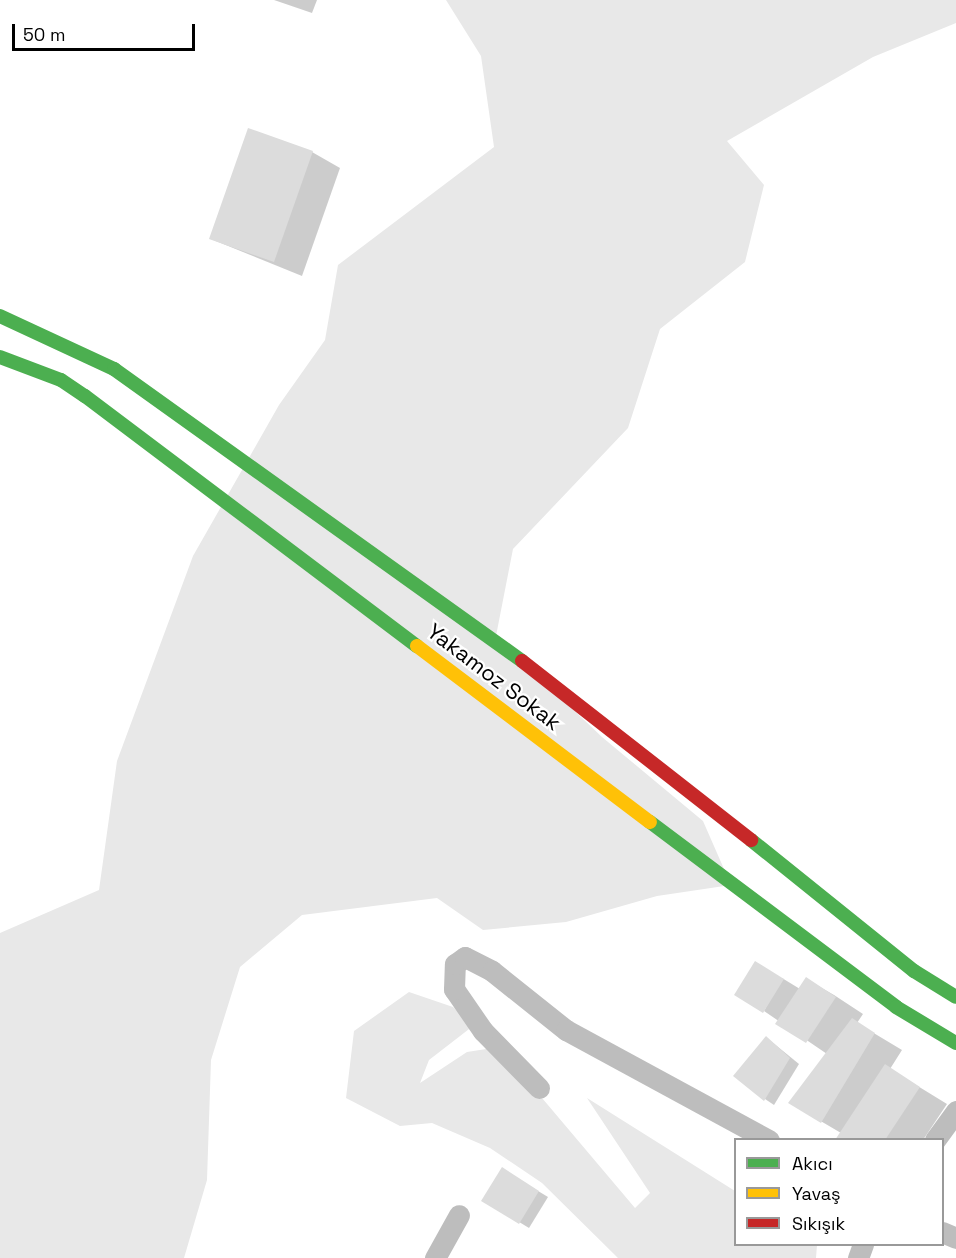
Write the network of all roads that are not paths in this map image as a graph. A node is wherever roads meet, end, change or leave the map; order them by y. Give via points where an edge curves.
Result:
1 (0, 316) edge
2 (0, 357) edge
3 (956, 997) edge
4 (956, 1043) edge
5 (539, 1088) dead end
6 (956, 1111) edge
7 (765, 1138) edge
8 (936, 1138) edge
9 (459, 1215) dead end
10 (435, 1258) edge

1 - 3 main road, Yakamoz Sokak via 114,369 593,712 914,971
2 - 4 main road, Yakamoz Sokak via 47,373 85,396 896,1007
5 - 7 street via 483,1031 454,989 455,964 465,957 492,971 566,1030
6 - 8 street
9 - 10 street

